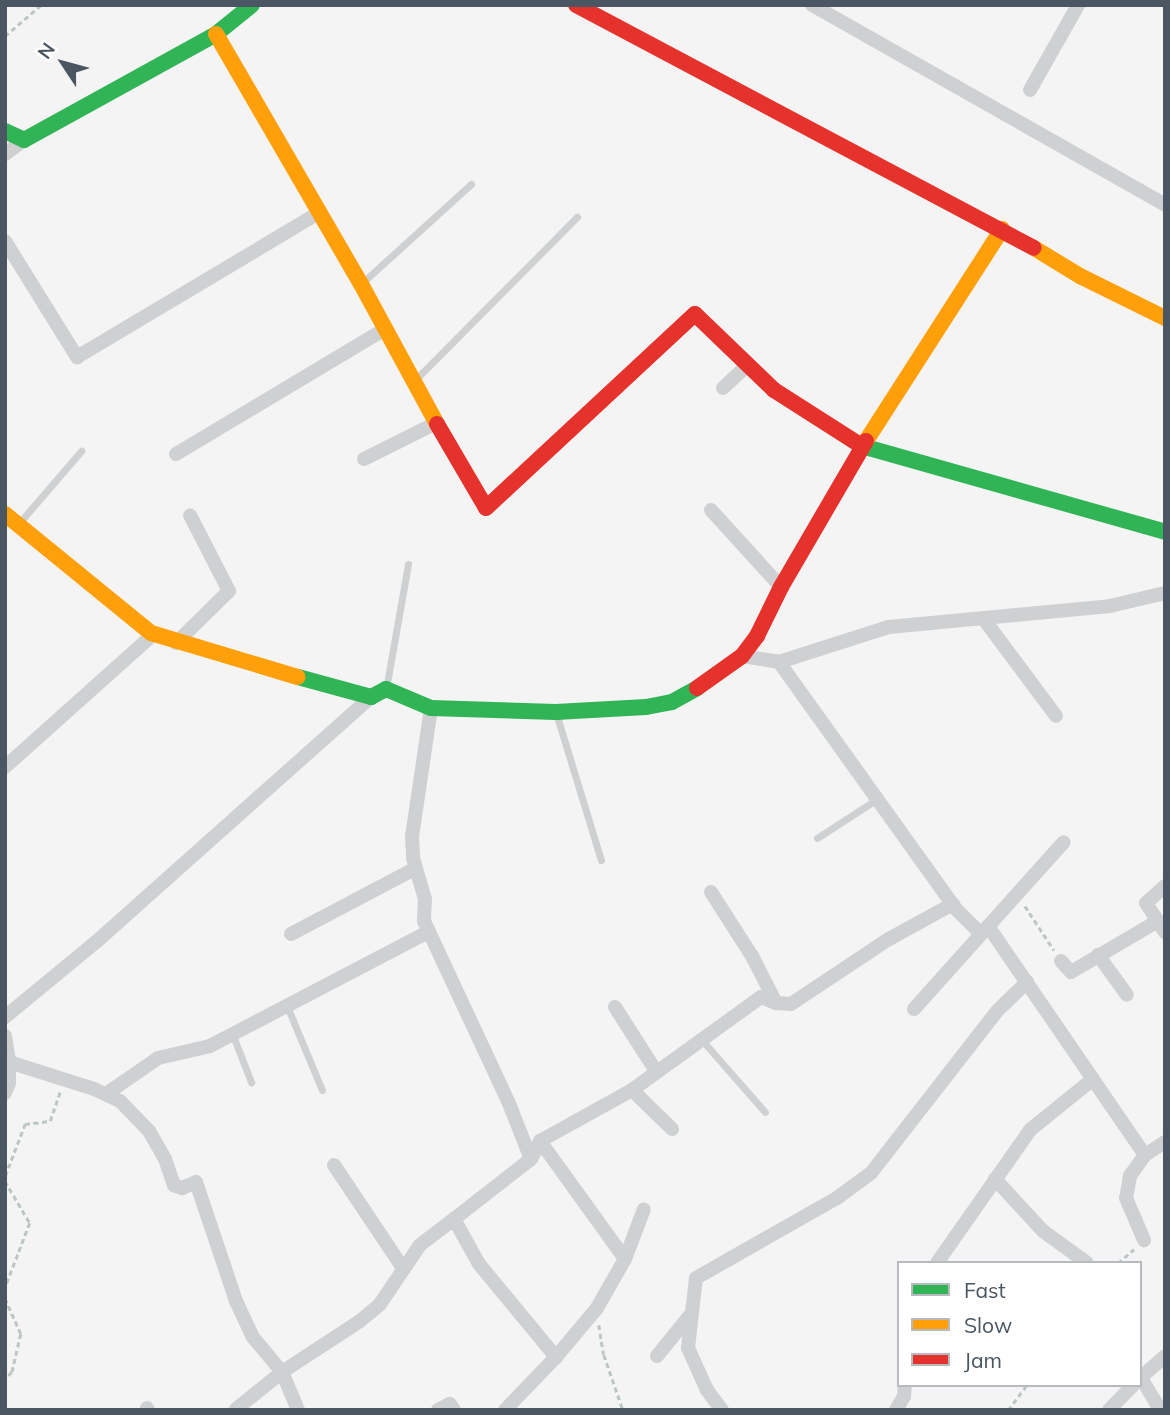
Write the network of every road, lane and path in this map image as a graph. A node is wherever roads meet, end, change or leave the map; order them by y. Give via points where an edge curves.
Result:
1 (41, 5) edge
2 (252, 5) edge
3 (576, 5) edge
4 (812, 5) edge
5 (1078, 5) edge
6 (216, 34) junction
7 (5, 36) edge
8 (1030, 90) dead end
9 (5, 131) edge
10 (24, 140) junction
11 (5, 154) edge
12 (471, 184) dead end
13 (1165, 205) edge
14 (320, 212) junction
15 (577, 217) dead end
16 (1002, 229) junction
17 (5, 240) edge
18 (361, 284) junction
19 (1165, 318) edge
20 (385, 330) junction
21 (748, 365) junction
22 (412, 382) junction
23 (723, 388) dead end
24 (436, 423) junction
25 (863, 446) junction
26 (81, 451) dead end
27 (176, 454) dead end
28 (364, 460) dead end
29 (711, 510) dead end
30 (190, 515) dead end
31 (10, 520) edge
32 (1165, 532) edge
33 (408, 564) dead end
34 (781, 587) junction
35 (1165, 593) edge
36 (983, 618) junction
37 (150, 633) junction
38 (176, 643) junction
39 (742, 656) junction
40 (779, 662) junction
41 (386, 689) junction
42 (371, 697) junction
43 (431, 708) junction
44 (556, 712) junction
45 (1056, 716) dead end
46 (5, 767) edge
47 (877, 799) junction
48 (817, 838) dead end
49 (1064, 842) dead end
50 (601, 860) dead end
51 (416, 868) junction
52 (1165, 886) edge
53 (711, 892) dead end
54 (1017, 894) junction
55 (953, 904) junction
56 (1161, 926) edge
57 (984, 929) junction
58 (428, 932) junction
59 (291, 934) dead end
60 (1098, 955) junction
61 (1061, 961) joint
62 (1027, 982) junction
63 (1127, 995) dead end
64 (776, 1003) junction
65 (287, 1004) junction
66 (615, 1007) dead end
67 (914, 1009) dead end
68 (5, 1017) edge
69 (232, 1033) junction
70 (5, 1036) edge
71 (700, 1038) junction
72 (9, 1062) junction
73 (656, 1072) junction
74 (65, 1079) junction
75 (1093, 1079) junction
76 (251, 1082) dead end
77 (322, 1090) dead end
78 (632, 1090) junction
79 (5, 1093) edge
80 (106, 1094) junction
81 (765, 1112) dead end
82 (671, 1129) dead end
83 (540, 1141) junction
84 (1165, 1142) edge
85 (1145, 1155) junction
86 (531, 1159) junction
87 (334, 1165) dead end
88 (5, 1179) edge
89 (995, 1179) junction
90 (644, 1209) dead end
91 (454, 1219) junction
92 (1144, 1240) joint
93 (625, 1259) junction
94 (938, 1261) edge
95 (1084, 1261) edge
96 (1120, 1261) edge
97 (403, 1268) junction
98 (5, 1288) edge
99 (5, 1298) edge
100 (597, 1308) junction
101 (692, 1312) junction
102 (657, 1356) dead end
103 (1165, 1356) edge
104 (556, 1357) junction
105 (282, 1371) junction
106 (1142, 1376) edge
107 (5, 1380) edge
108 (1142, 1381) edge
109 (905, 1387) edge
110 (1025, 1387) edge
111 (1131, 1387) edge
112 (235, 1410) edge
113 (298, 1410) edge
114 (438, 1410) edge
115 (454, 1410) edge
116 (505, 1410) edge
117 (623, 1410) edge
118 (722, 1410) edge
119 (896, 1410) edge
120 (1008, 1410) edge
121 (1109, 1410) edge
122 (1160, 1410) edge

1 - 7 path
2 - 6 street
3 - 16 street
4 - 13 street
5 - 8 street
6 - 10 street
6 - 14 street
9 - 10 street
10 - 11 street
12 - 18 lane
14 - 17 street via 77,357
14 - 18 street
15 - 22 lane
16 - 19 street via 1080,276
16 - 25 street
18 - 20 street
20 - 22 street
20 - 27 street
21 - 23 street
21 - 24 street via 695,314 486,508
21 - 25 street via 774,390
22 - 24 street
24 - 28 street
25 - 32 street
25 - 34 street
26 - 31 lane
29 - 34 street
30 - 38 street via 229,591
31 - 37 street
33 - 41 lane
34 - 39 street
35 - 36 street via 1110,606
36 - 40 street via 889,627
36 - 45 street
37 - 38 street
37 - 46 street
38 - 42 street
39 - 40 street
39 - 44 street via 672,702
40 - 47 street
41 - 42 street
41 - 43 street
42 - 68 street
43 - 44 street
43 - 51 street via 412,836
44 - 50 lane
47 - 48 lane
47 - 55 street
49 - 54 street
51 - 58 street
51 - 59 street
52 - 56 street via 1146,903
53 - 64 street
54 - 57 street
54 - 61 path
55 - 57 street
55 - 64 street via 888,939 791,1004
56 - 60 street
57 - 62 street
57 - 67 street
58 - 65 street
58 - 86 street
60 - 61 street via 1071,972
60 - 63 street
62 - 75 street
62 - 101 street via 997,1011 871,1173 837,1198 695,1278
64 - 71 street via 761,997
65 - 69 street
65 - 77 lane
66 - 73 street
69 - 76 lane
69 - 80 street via 210,1046 158,1058
70 - 72 street
71 - 73 street
71 - 81 lane
72 - 74 street
72 - 79 street
73 - 78 street
74 - 80 street
74 - 88 path via 50,1121 25,1124
75 - 85 street
75 - 89 street via 1030,1130
78 - 82 street
78 - 83 street
80 - 105 street via 120,1101 149,1131 174,1185 182,1188 197,1182 236,1301 252,1336
83 - 86 street
83 - 93 street
84 - 85 street
85 - 92 street via 1130,1176 1126,1198
86 - 91 street
87 - 97 street
88 - 98 path via 30,1223
89 - 94 street
89 - 95 street via 1043,1231
90 - 93 street
91 - 97 street via 420,1245
91 - 104 street via 479,1264
92 - 96 path
93 - 100 street
97 - 105 street via 380,1304
99 - 107 path via 21,1334 12,1372
100 - 104 street
100 - 117 path via 604,1355
101 - 102 street
101 - 118 street via 688,1348 707,1390
103 - 106 street
104 - 116 street
105 - 112 street
105 - 113 street
108 - 122 street
109 - 119 street
110 - 120 path
111 - 121 street
114 - 115 street via 450,1404

